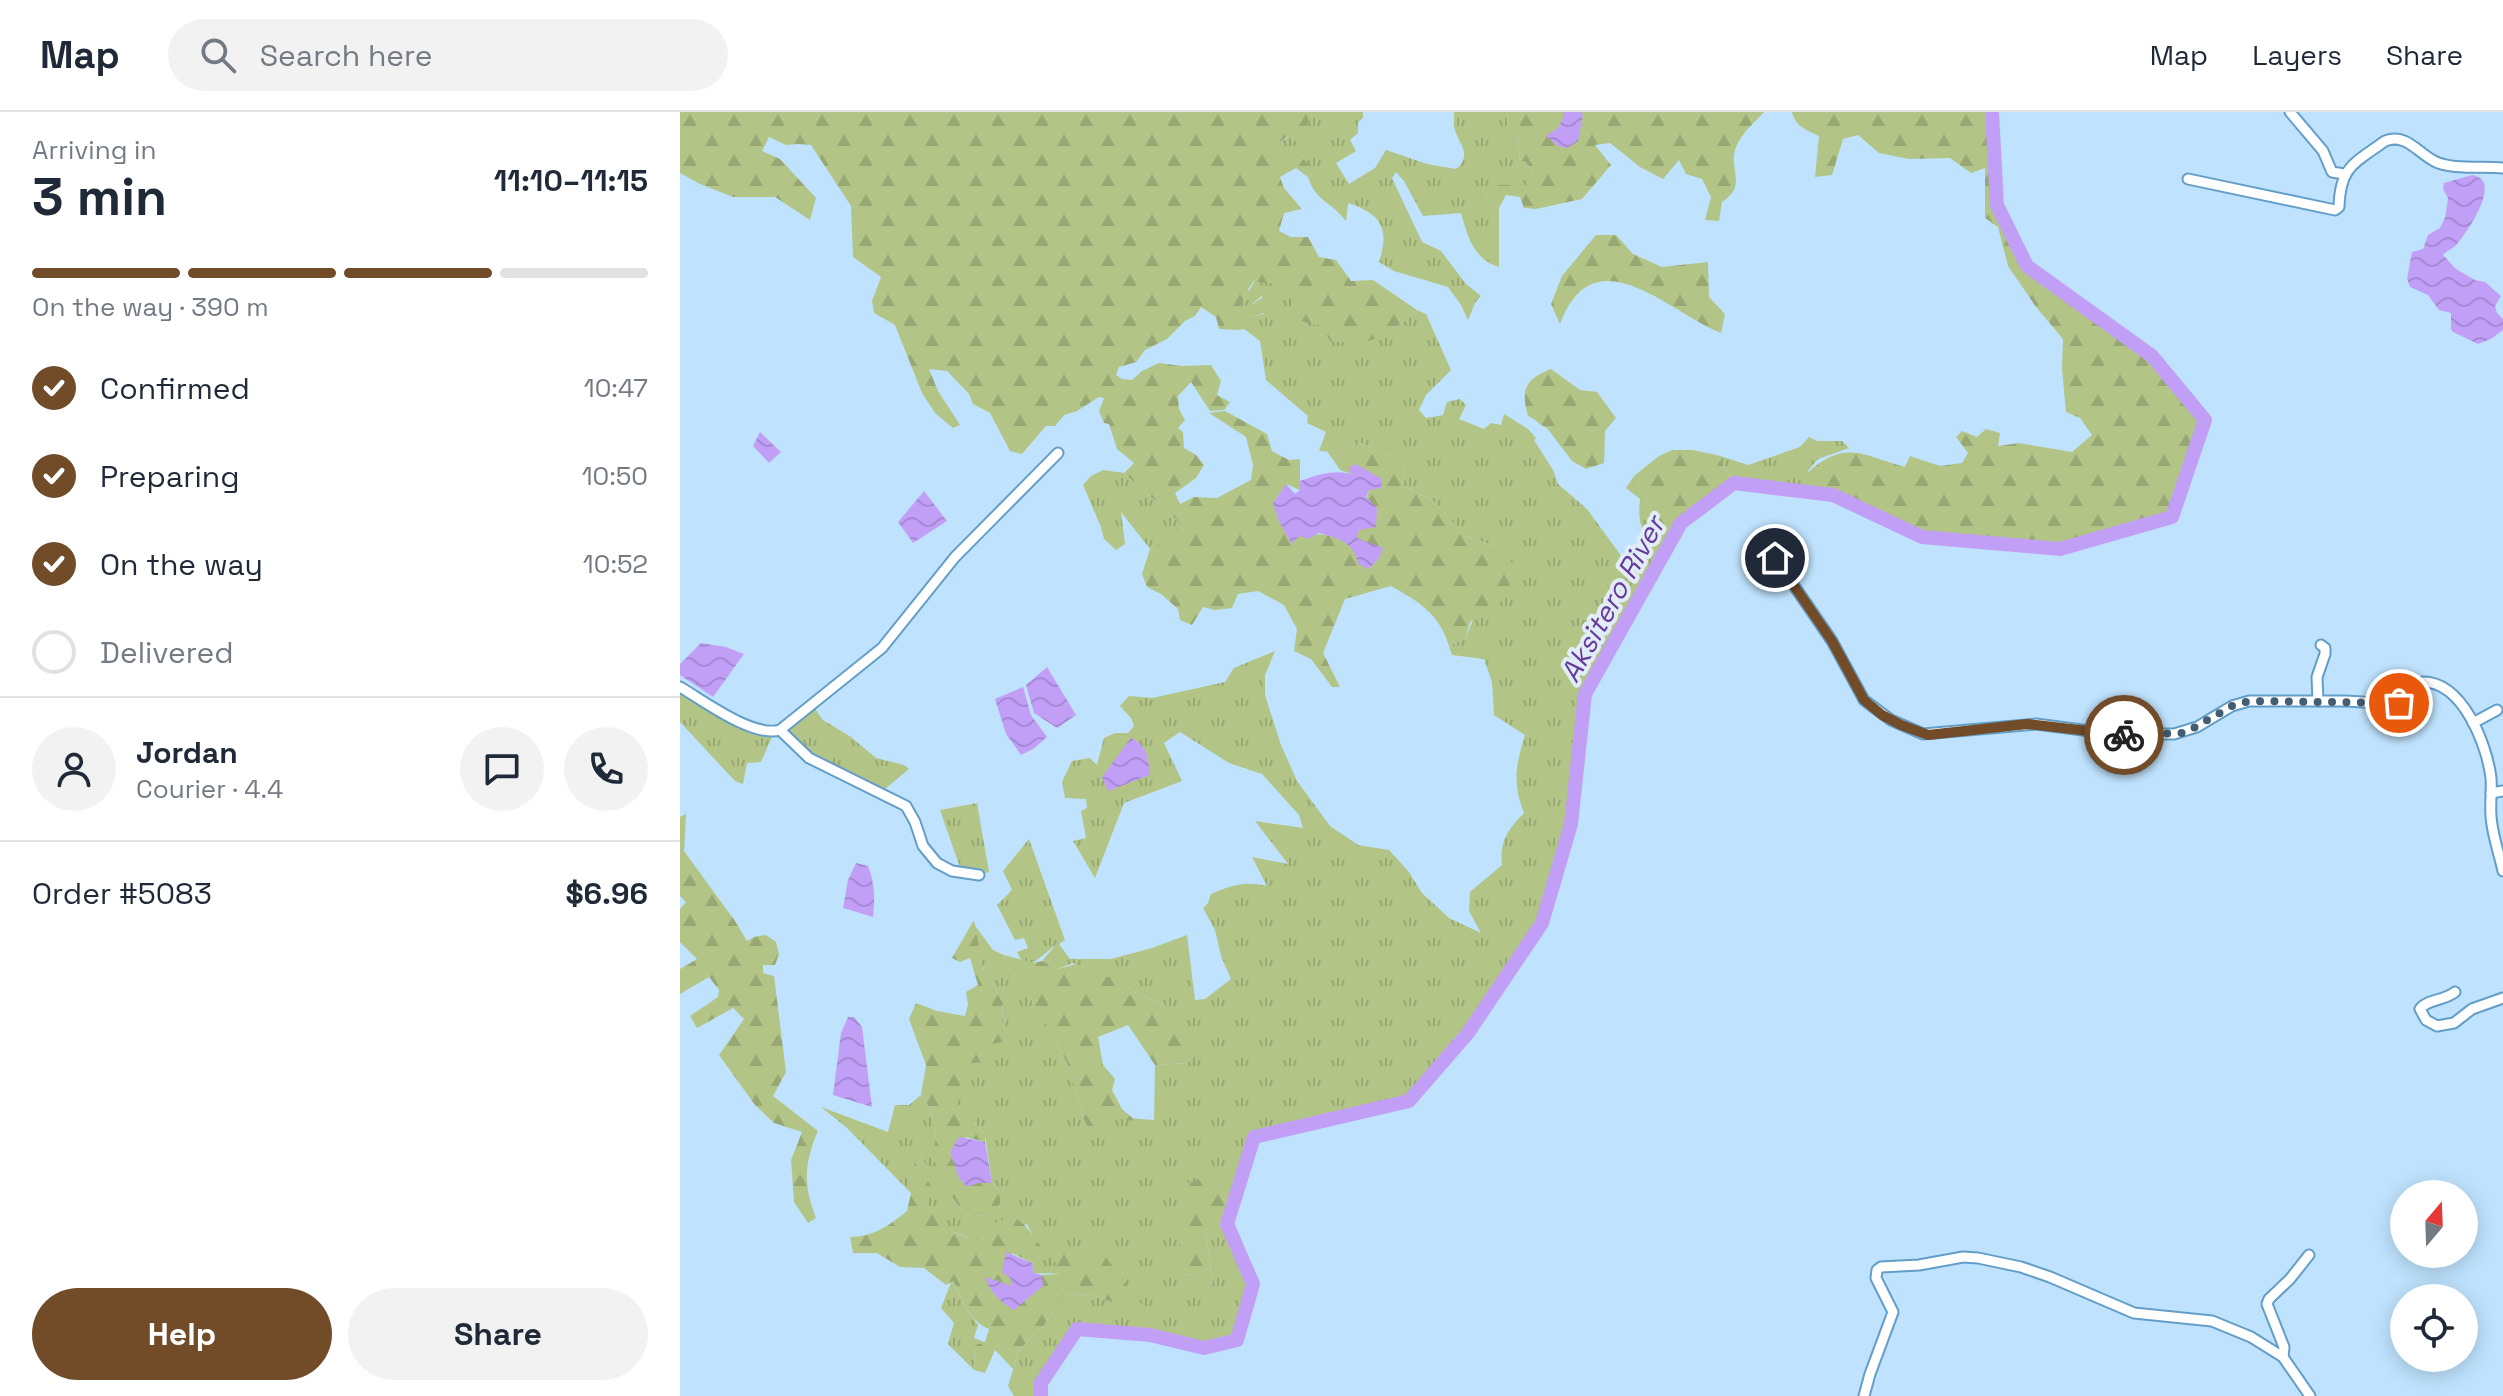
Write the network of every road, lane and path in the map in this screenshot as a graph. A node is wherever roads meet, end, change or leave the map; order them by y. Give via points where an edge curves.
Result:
1 (2290, 112) edge
2 (2503, 168) edge
3 (2344, 174) junction
4 (2188, 179) dead end
5 (1058, 453) dead end
6 (1775, 558) dead end
7 (2321, 645) dead end
8 (680, 687) edge
9 (2318, 701) junction
10 (2497, 710) dead end
11 (2473, 723) junction
12 (780, 730) junction
13 (2503, 791) edge
14 (2491, 793) junction
15 (2503, 871) edge
16 (979, 875) dead end
17 (2455, 992) dead end
18 (2503, 998) edge
19 (2309, 1255) dead end
20 (2283, 1357) junction
21 (1864, 1396) edge
22 (2310, 1396) edge

1 - 3 street via 2323,151 2332,172
2 - 3 street via 2440,164 2393,138
3 - 4 street via 2335,210
5 - 12 street via 955,557 882,648
6 - 9 street via 1832,641 1864,700 1923,734 2036,724 2113,734 2174,734 2249,701
7 - 9 street via 2325,654 2317,677
8 - 12 street via 756,730
9 - 11 street via 2395,704 2428,682 2455,697
10 - 11 street
11 - 14 street via 2486,752
12 - 16 street via 809,758 906,806 923,846 937,863
13 - 14 street
14 - 15 street
17 - 18 street via 2425,1003 2420,1009 2426,1020 2433,1025 2454,1023 2472,1009
19 - 20 street via 2267,1304
20 - 21 street via 2212,1321 2134,1313 2021,1267 1963,1257 1877,1270 1893,1312
20 - 22 street

